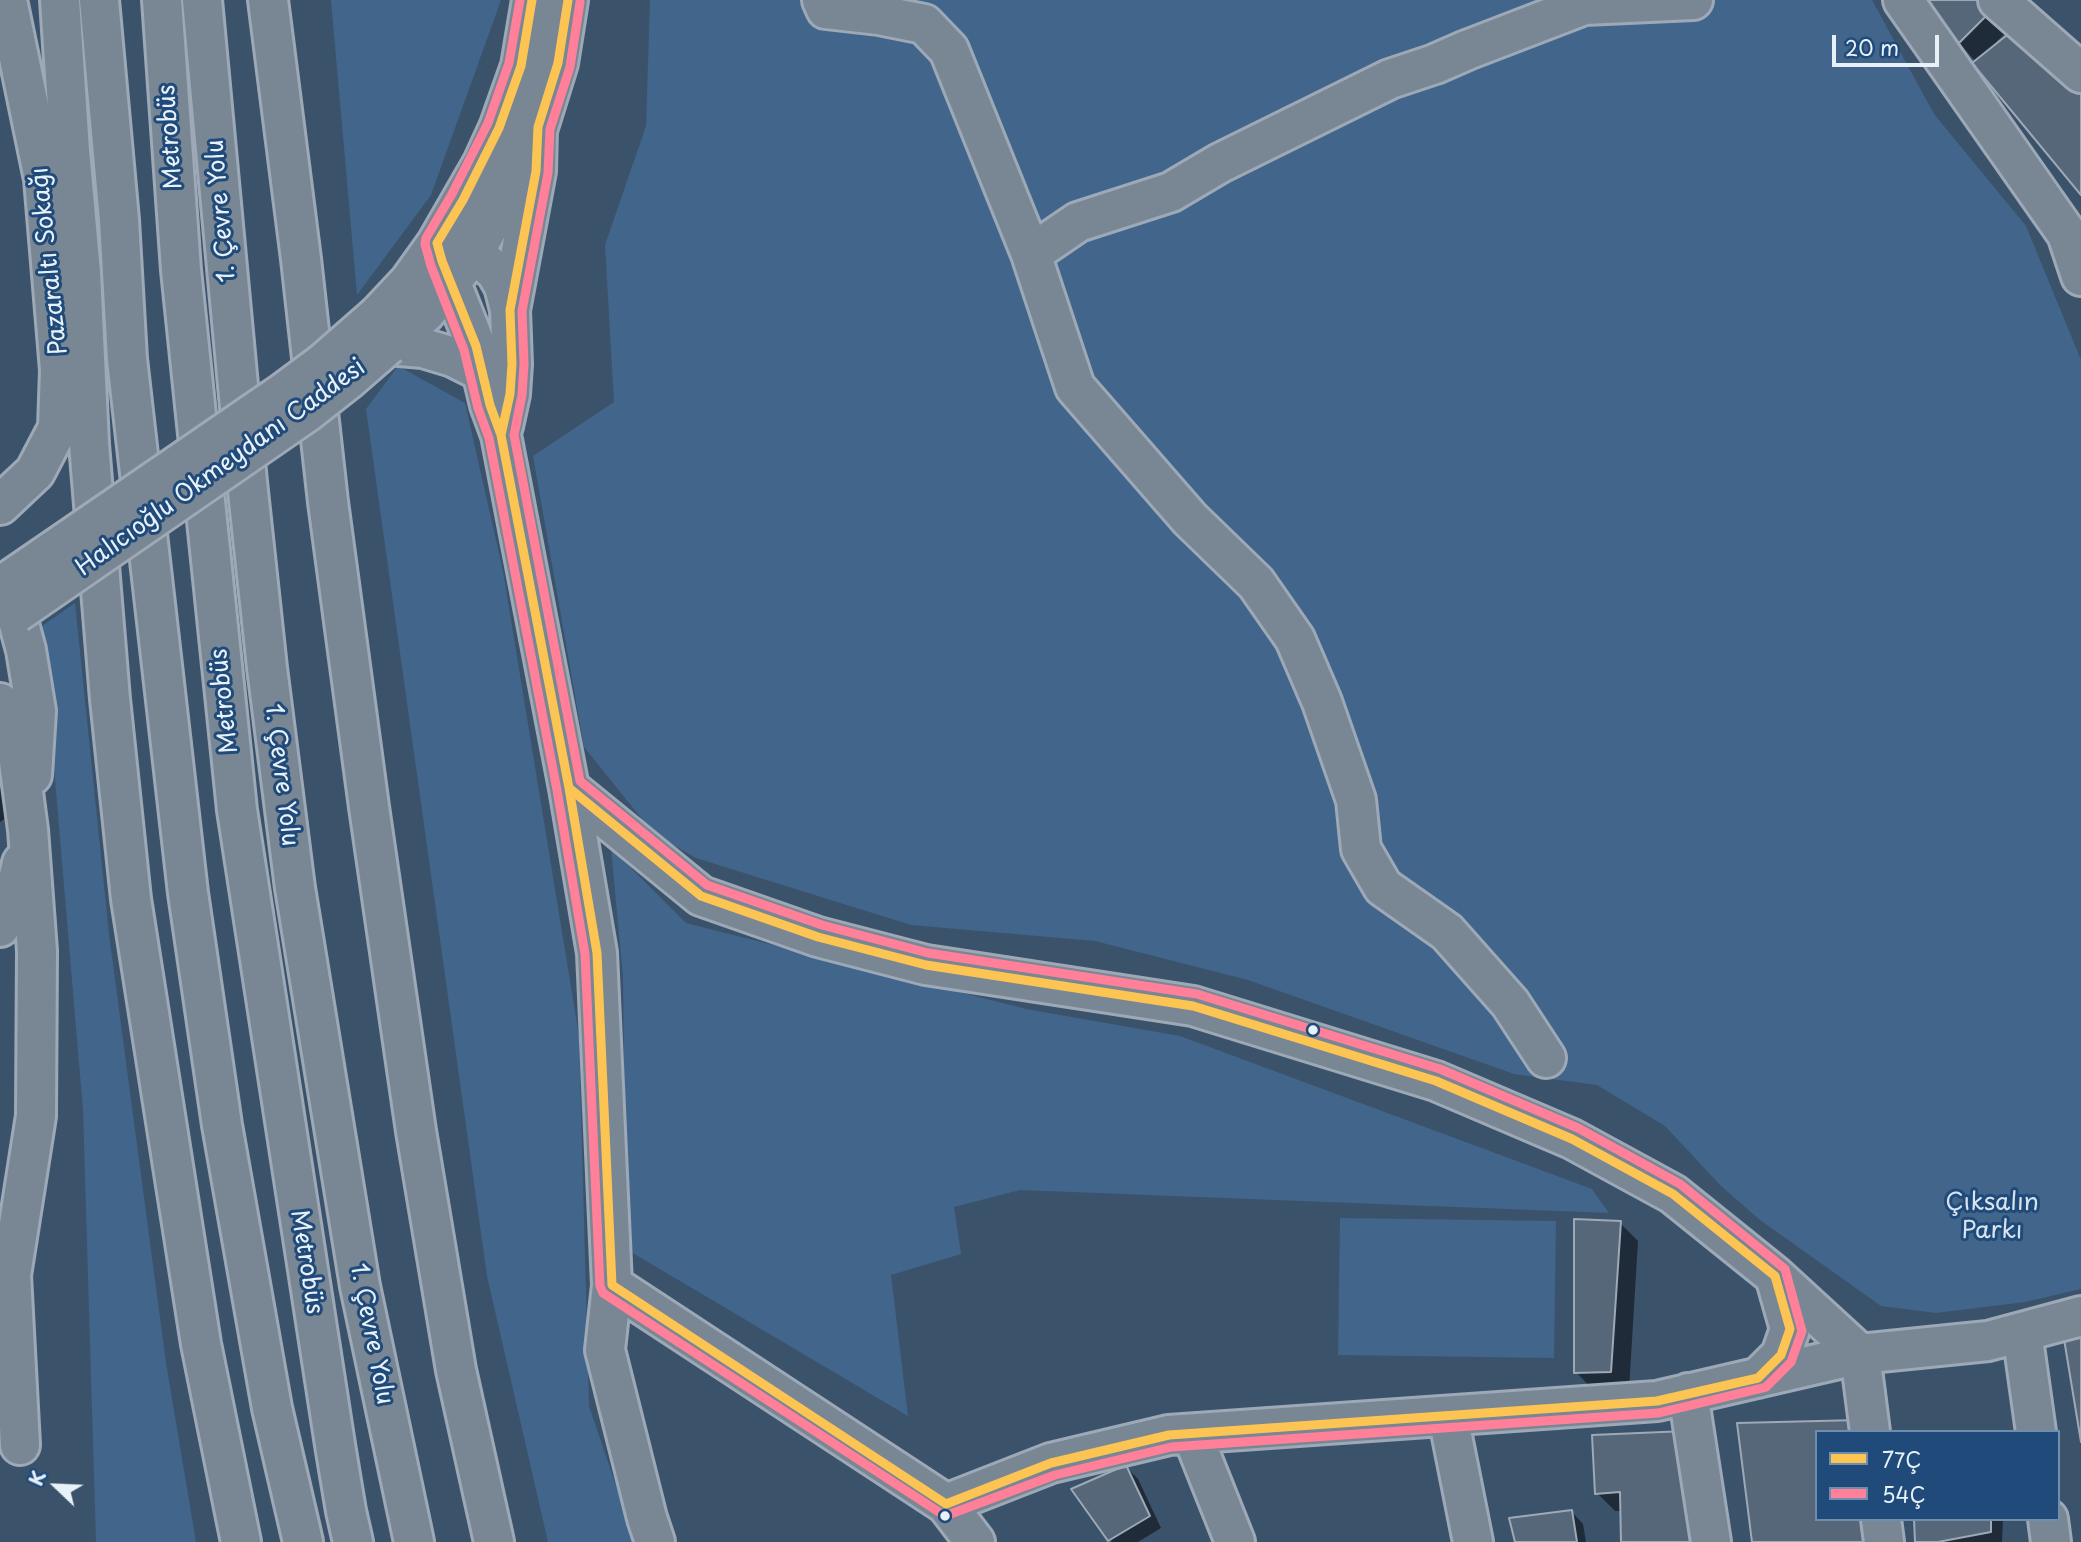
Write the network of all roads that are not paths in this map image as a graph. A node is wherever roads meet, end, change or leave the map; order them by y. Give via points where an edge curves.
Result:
1 (7, 0) edge
2 (60, 0) edge
3 (99, 0) edge
4 (162, 0) edge
5 (202, 0) edge
6 (268, 0) edge
7 (533, 0) edge
8 (568, 0) edge
9 (822, 0) edge
10 (1692, 0) edge
11 (1903, 0) edge
12 (1998, 0) edge
13 (2081, 73) edge
14 (538, 127) junction
15 (2074, 234) edge
16 (437, 243) junction
17 (474, 253) junction
18 (1031, 254) junction
19 (2081, 276) edge
20 (451, 283) junction
21 (510, 310) junction
22 (383, 330) junction
23 (483, 372) junction
24 (501, 435) junction
25 (0, 505) edge
26 (4, 606) edge
27 (0, 703) edge
28 (569, 788) junction
29 (29, 830) junction
30 (633, 840) junction
31 (583, 870) junction
32 (0, 926) edge
33 (1546, 1058) dead end
34 (1775, 1276) junction
35 (612, 1285) junction
36 (2081, 1316) edge
37 (2022, 1332) junction
38 (1860, 1354) junction
39 (1758, 1378) junction
40 (1688, 1393) junction
41 (328, 1397) junction
42 (1448, 1416) junction
43 (1870, 1430) edge
44 (2036, 1430) edge
45 (1192, 1434) junction
46 (20, 1445) dead end
47 (946, 1504) junction
48 (1881, 1521) edge
49 (2048, 1521) edge
50 (241, 1542) edge
51 (303, 1542) edge
52 (353, 1542) edge
53 (380, 1542) edge
54 (414, 1542) edge
55 (494, 1542) edge
56 (655, 1542) edge
57 (960, 1542) edge
58 (975, 1542) edge
59 (1236, 1542) edge
60 (1473, 1542) edge
61 (1711, 1542) edge
62 (1884, 1542) edge
63 (2051, 1542) edge

1 - 25 main road, Pazaraltı Sokağı via 44,179 60,370 58,428 35,472
2 - 50 main road via 90,457 131,899 198,1331
3 - 51 main road via 127,359 188,893 222,1125 272,1408
4 - 41 main road, Metrobüs via 181,270 237,810
5 - 54 main road, 1. Çevre Yolu via 247,482 295,888 360,1286
6 - 55 main road via 330,516 406,1063 456,1370
7 - 16 main road, Halıcıoğlu Okmeydanı Caddesi via 521,66 499,128
8 - 14 main road, Halıcıoğlu Okmeydanı Caddesi via 558,63
9 - 18 main road via 826,9 924,24 949,50
10 - 18 main road via 1584,5 1390,79 1171,191 1078,222
11 - 15 main road
12 - 13 main road
14 - 17 main road, Halıcıoğlu Okmeydanı Caddesi
14 - 21 main road via 536,171
15 - 19 main road
16 - 17 main road
16 - 20 main road
16 - 22 main road, Halıcıoğlu Okmeydanı Caddesi
17 - 20 main road, Halıcıoğlu Okmeydanı Caddesi
17 - 21 main road via 496,272
18 - 33 main road via 1075,387 1190,519 1256,583 1295,639 1356,800 1361,849 1383,887 1447,932 1510,1003
20 - 22 main road, Halıcıoğlu Okmeydanı Caddesi via 425,313
20 - 23 main road
21 - 24 main road via 510,394
22 - 23 main road
22 - 26 main road, Halıcıoğlu Okmeydanı Caddesi, bridge via 349,379 307,412
23 - 24 main road
24 - 28 main road
26 - 29 main road via 26,649 36,711
27 - 29 main road via 18,754
28 - 30 main road
28 - 31 main road
29 - 32 main road via 14,897
29 - 46 main road via 37,951 36,1116 11,1275
30 - 31 main road via 603,844
30 - 34 main road via 701,896 818,937 926,965 1193,1006 1436,1081 1572,1139 1673,1195
31 - 35 main road via 597,953
34 - 38 main road
34 - 39 main road via 1790,1329 1781,1355
35 - 47 main road
35 - 56 main road via 604,1350
36 - 37 main road
37 - 38 main road via 1988,1341
37 - 44 main road
38 - 39 main road
38 - 43 main road
39 - 40 main road
40 - 42 main road via 1657,1401
40 - 61 main road
41 - 52 main road, Metrobüs
41 - 53 main road, Metrobüs via 356,1448
42 - 45 main road
42 - 60 main road
45 - 47 main road via 1169,1435 1051,1464
45 - 59 main road
47 - 57 main road
47 - 58 main road
48 - 62 main road
49 - 63 main road

